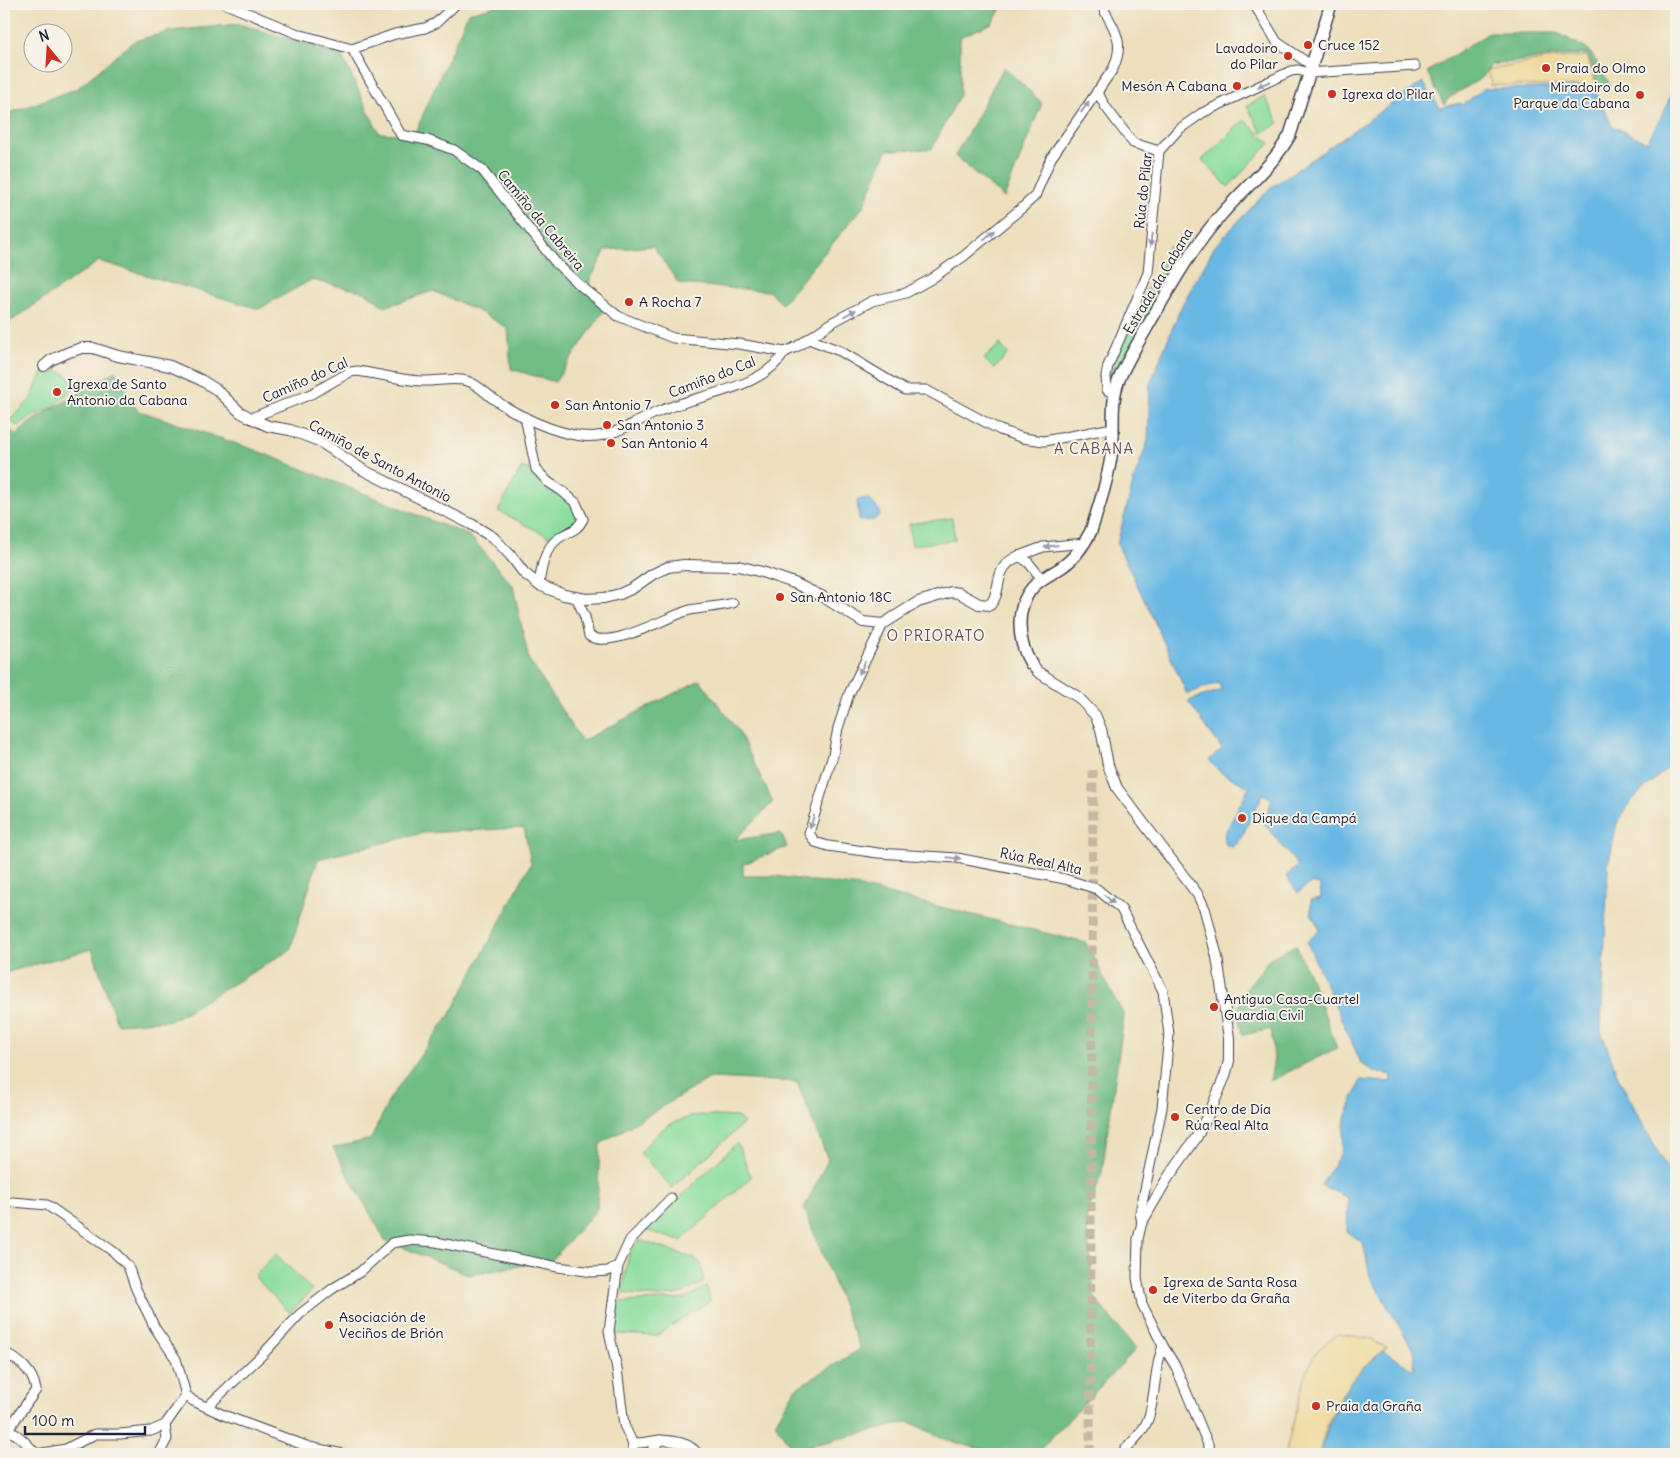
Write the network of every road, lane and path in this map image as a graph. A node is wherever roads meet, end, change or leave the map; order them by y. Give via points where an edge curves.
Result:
1 (226, 4) edge
2 (456, 4) edge
3 (1101, 4) edge
4 (1254, 4) edge
5 (1331, 4) edge
6 (352, 49) junction
7 (1415, 66) dead end
8 (1310, 69) junction
9 (1097, 91) junction
10 (1159, 151) junction
11 (808, 339) junction
12 (785, 352) junction
13 (44, 366) dead end
14 (1115, 395) junction
15 (525, 417) junction
16 (252, 418) junction
17 (1113, 428) junction
18 (1085, 543) junction
19 (1019, 556) junction
20 (1042, 579) junction
21 (539, 586) junction
22 (576, 597) junction
23 (733, 603) dead end
24 (883, 624) junction
25 (1031, 664) joint
26 (671, 1198) dead end
27 (4, 1204) edge
28 (1142, 1222) junction
29 (618, 1266) junction
30 (1163, 1346) junction
31 (4, 1352) edge
32 (186, 1395) junction
33 (207, 1408) junction
34 (165, 1425) junction
35 (6, 1430) edge
36 (660, 1440) junction
37 (632, 1442) junction
38 (36, 1454) edge
39 (159, 1454) edge
40 (343, 1454) edge
41 (634, 1454) edge
42 (649, 1454) edge
43 (698, 1454) edge
44 (1122, 1454) edge
45 (1212, 1454) edge

1 - 6 street via 298,34
2 - 6 street via 436,23 425,28 395,34
3 - 9 street via 1120,46 1113,69
4 - 8 street via 1276,42
5 - 8 main road, Estrada da Cabana
6 - 12 street, Camiño da Cabreira via 401,135 454,150 482,170 556,264 618,316 673,338
7 - 8 street, Rúa do Pilar
8 -> 10 street, Rúa do Pilar via 1291,71 1202,113 1178,130
8 - 14 main road, Estrada da Cabana via 1290,135 1271,164 1223,212 1186,260 1128,360
9 - 10 street via 1133,143
11 -> 9 street via 872,301 906,294 931,279 1023,207 1035,196 1051,158
10 -> 14 street, Rúa do Pilar via 1148,273 1106,376 1107,390
11 - 12 street
11 - 17 street via 840,351 905,390 926,390 1000,430 1023,438 1044,441
12 - 15 street, Camiño do Cal via 765,372 748,381 661,410 607,434 582,436
13 - 16 street, Camiño de Santo Antonio via 82,348 170,366 217,390 240,412
14 - 17 main road, Estrada da Cabana
15 - 16 street, Camiño do Cal via 467,381 421,381 358,371
15 - 21 street via 536,469 576,503 583,519 576,530 552,544 542,565
16 - 21 street, Camiño de Santo Antonio via 318,441 363,470 471,524 494,538
17 - 18 main road, Estrada da Cabana via 1110,461 1094,523
18 -> 19 street via 1043,547
18 - 20 main road, Estrada da Cabana via 1066,564
19 - 20 street
19 - 24 street via 1004,568 996,597 990,605 983,606 951,592 918,602
20 - 25 main road, Estrada da Cabana via 1028,594 1019,622
21 - 22 street, Camiño de Santo Antonio
22 - 23 street via 589,636 597,639 639,632 690,610
22 - 24 street, Camiño de Santo Antonio via 604,598 620,594 653,574 674,566 738,566 794,583 863,622
24 -> 28 street, Rúa Real Alta via 849,694 809,833 815,842 828,846 957,858 1065,878 1097,889 1121,909 1163,991 1169,1034 1162,1108 1140,1213
25 - 28 street via 1078,697 1095,715 1116,788 1198,895 1216,950 1229,1038 1227,1070 1196,1138
26 - 29 street via 630,1240
27 - 32 street via 47,1205 114,1252 128,1266 155,1328 176,1359
28 - 30 street, Rúa Real Alta via 1137,1278 1142,1304
29 - 33 street via 608,1271 593,1272 436,1242 409,1240 392,1243 360,1272 300,1314
29 - 37 street via 609,1331 624,1425
30 - 44 street via 1149,1416
30 - 45 street, Rúa Real Alta via 1176,1367
31 - 35 street via 18,1360 35,1379 36,1390
32 - 33 street
32 - 34 street
33 - 40 street via 309,1447
34 - 38 street via 151,1431 95,1434 66,1449
34 - 39 street via 167,1439
35 - 38 street via 21,1438
36 - 37 street
36 - 42 street
36 - 43 street via 680,1442 694,1448
37 - 41 street

